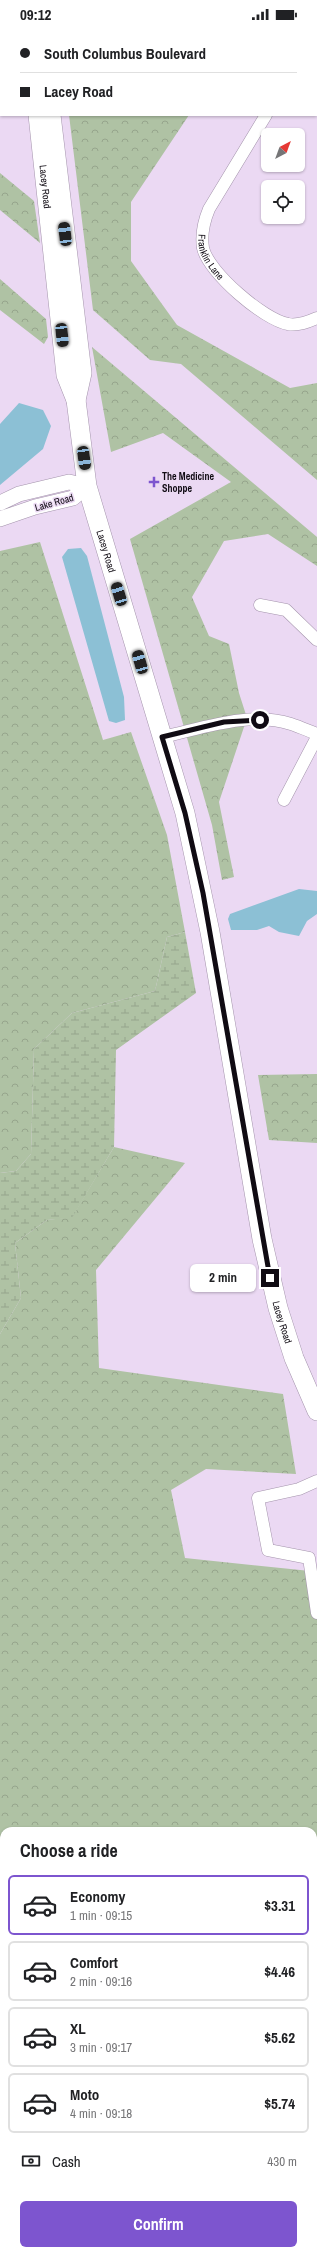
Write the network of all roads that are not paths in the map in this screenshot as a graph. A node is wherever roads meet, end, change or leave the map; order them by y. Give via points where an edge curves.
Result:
1 (38, 116) edge
2 (51, 116) edge
3 (265, 116) edge
4 (50, 166) junction
5 (317, 318) edge
6 (87, 486) junction
7 (0, 503) edge
8 (0, 520) edge
9 (260, 605) dead end
10 (317, 640) edge
11 (317, 735) edge
12 (162, 737) junction
13 (284, 800) dead end
14 (317, 1411) edge
15 (317, 1481) edge
16 (317, 1612) edge

1 - 4 main road, Lacey Road
2 - 4 main road, Lacey Road
3 - 5 street, Franklin Lane via 209,209 203,224 203,248 220,276 276,321 304,324
4 - 6 main road, Lacey Road via 66,375 76,400
6 - 7 street, Lake Road via 69,482 19,494
6 - 8 street, Lake Road via 73,498 35,507
6 - 12 main road, Lacey Road
9 - 10 street via 286,610
11 - 12 street via 291,724 249,720 224,722
11 - 13 street
12 - 14 main road, Lacey Road via 185,813 203,893 267,1263 283,1326
15 - 16 street via 299,1489 258,1498 268,1550 309,1558

